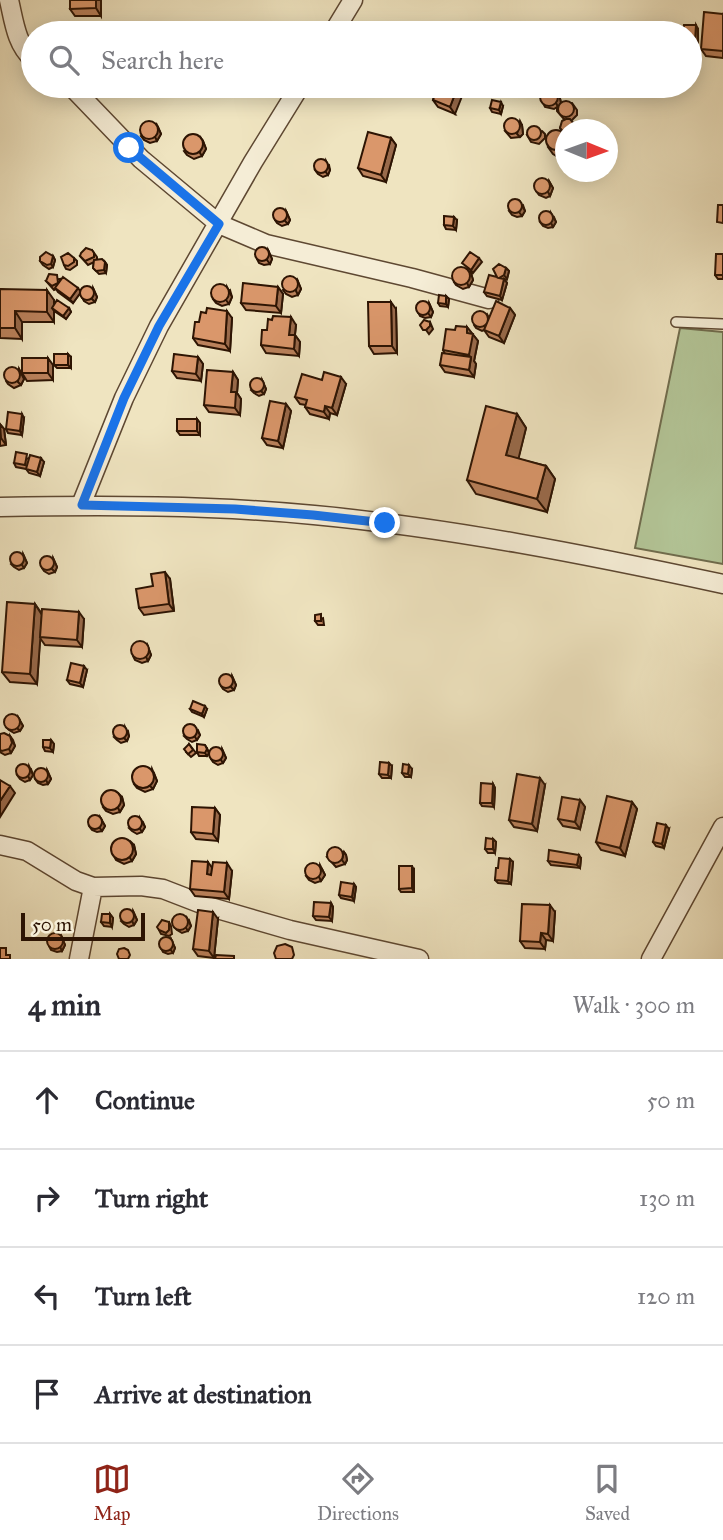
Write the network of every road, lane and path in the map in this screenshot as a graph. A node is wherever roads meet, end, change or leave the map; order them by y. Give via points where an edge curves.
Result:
1 (9, 0) edge
2 (353, 0) edge
3 (340, 21) edge
4 (21, 43) edge
5 (83, 98) edge
6 (293, 98) edge
7 (219, 224) junction
8 (489, 299) edge
9 (676, 322) dead end
10 (723, 324) edge
11 (82, 505) junction
12 (0, 507) edge
13 (723, 584) edge
14 (723, 827) edge
15 (0, 845) edge
16 (93, 887) junction
17 (79, 959) edge
18 (419, 959) edge
19 (652, 959) edge

1 - 4 street
2 - 3 street
5 - 7 street via 141,159
6 - 7 street
7 - 8 street via 266,244
7 - 11 street via 124,398
9 - 10 lane
11 - 12 street
11 - 13 street via 235,509 385,523 578,554
14 - 19 street
15 - 16 street via 27,851
16 - 17 street
16 - 18 street via 163,889 290,930

